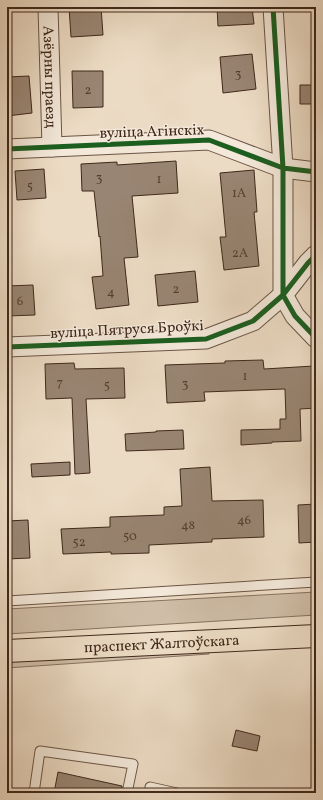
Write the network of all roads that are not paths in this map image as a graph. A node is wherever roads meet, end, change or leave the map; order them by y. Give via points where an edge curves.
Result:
1 (48, 7) edge
2 (273, 7) edge
3 (52, 147) junction
4 (7, 149) edge
5 (283, 168) junction
6 (316, 172) edge
7 (316, 255) edge
8 (283, 295) junction
9 (316, 338) edge
10 (7, 347) edge
11 (316, 582) edge
12 (7, 601) edge
13 (316, 636) edge
14 (7, 651) edge
15 (150, 787) dead end
16 (34, 793) edge
17 (127, 793) edge
18 (177, 793) edge

1 - 3 street, Азёрны праезд
2 - 5 street
3 - 4 street, вуліца Агінскіх
3 - 5 street, вуліца Агінскіх via 209,140
5 - 6 street, вуліца Агінскіх
5 - 8 street
7 - 8 street, вуліца Пятруся Броўкі
8 - 9 street via 295,316
8 - 10 street, вуліца Пятруся Броўкі via 252,321 206,339
11 - 12 lane
13 - 14 main road, праспект Жалтоўскага
15 - 18 lane
16 - 17 lane via 40,751 133,764

